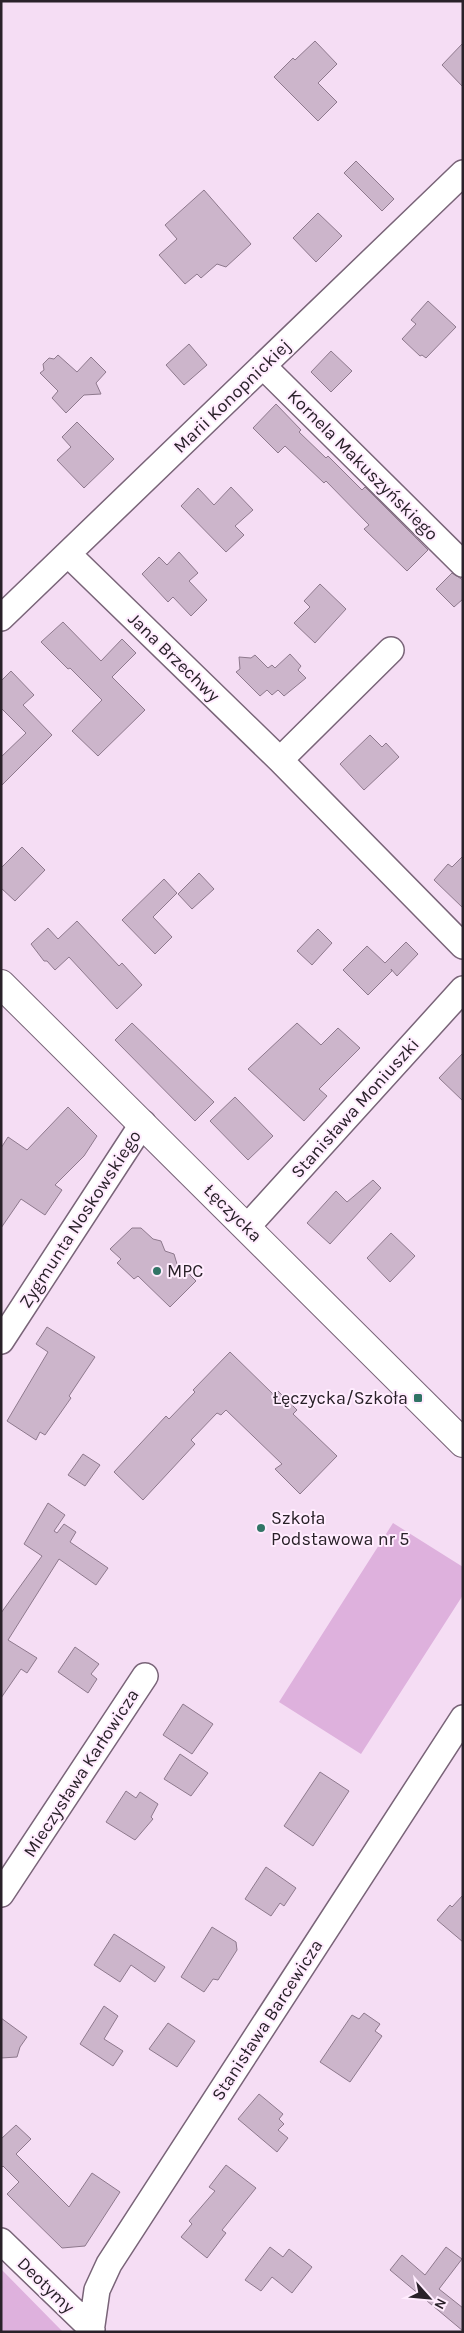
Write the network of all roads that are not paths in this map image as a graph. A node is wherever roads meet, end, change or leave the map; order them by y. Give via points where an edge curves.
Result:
1 (463, 173) edge
2 (263, 366) junction
3 (68, 554) junction
4 (463, 564) edge
5 (1, 618) edge
6 (391, 650) dead end
7 (280, 760) junction
8 (463, 946) edge
9 (1, 984) edge
10 (463, 989) edge
11 (143, 1123) junction
12 (247, 1227) junction
13 (1, 1341) edge
14 (463, 1443) edge
15 (145, 1676) dead end
16 (463, 1718) edge
17 (1, 1894) edge
18 (1, 2241) edge
19 (91, 2330) edge

1 - 2 street, Marii Konopnickiej
2 - 3 street, Marii Konopnickiej
2 - 4 street, Kornela Makuszyńskiego
3 - 5 street, Marii Konopnickiej
3 - 7 street, Jana Brzechwy
6 - 7 street
7 - 8 street, Jana Brzechwy
9 - 11 street, Łęczycka
10 - 12 street, Stanisława Moniuszki
11 - 12 street, Łęczycka
11 - 13 street, Zygmunta Noskowskiego
12 - 14 street, Łęczycka
15 - 17 street, Mieczysława Karłowicza
16 - 19 street, Stanisława Barcewicza via 109,2264 97,2290
18 - 19 street, Deotymy

